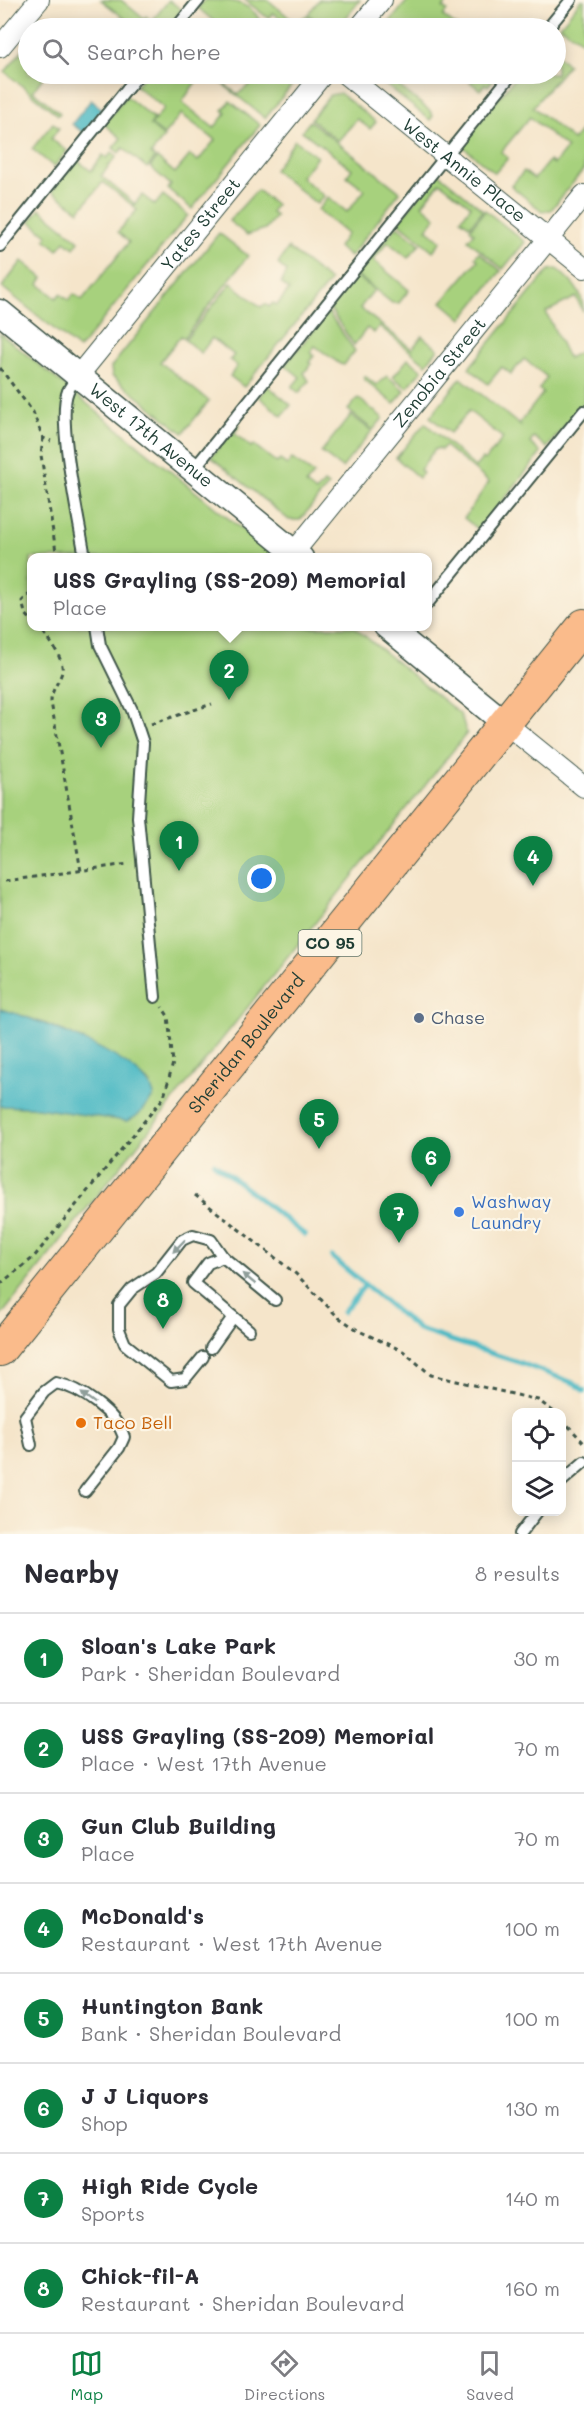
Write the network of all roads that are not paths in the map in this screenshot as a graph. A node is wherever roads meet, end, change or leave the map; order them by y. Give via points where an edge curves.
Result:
1 (39, 0) edge
2 (199, 0) edge
3 (382, 0) edge
4 (571, 0) edge
5 (24, 18) edge
6 (184, 18) edge
7 (367, 18) edge
8 (556, 18) edge
9 (18, 25) edge
10 (0, 47) edge
11 (131, 84) edge
12 (315, 84) edge
13 (357, 84) edge
14 (504, 84) edge
15 (446, 155) junction
16 (584, 195) edge
17 (548, 238) junction
18 (0, 246) edge
19 (584, 268) edge
20 (0, 312) edge
21 (78, 376) junction
22 (584, 411) edge
23 (193, 470) junction
24 (84, 553) edge
25 (296, 553) edge
26 (300, 553) edge
27 (432, 598) edge
28 (584, 626) edge
29 (98, 631) edge
30 (399, 631) edge
31 (505, 723) junction
32 (584, 787) edge
33 (155, 997) road end
34 (223, 1257) junction
35 (275, 1300) dead end
36 (233, 1317) junction
37 (249, 1330) dead end
38 (0, 1350) edge
39 (31, 1445) dead end
40 (582, 1466) edge
41 (566, 1477) edge
42 (85, 1491) dead end
43 (534, 1516) edge
44 (520, 1534) edge

1 - 5 street
2 - 6 lane
3 - 7 street
4 - 8 lane
9 - 10 street
11 - 18 lane
12 - 21 street, Yates Street
13 - 15 street, West Annie Place
14 - 15 lane
15 - 17 street, West Annie Place
15 - 23 lane
16 - 17 street, Zenobia Street
17 - 19 street, West Annie Place
17 - 26 street, Zenobia Street
20 - 21 street, West 17th Avenue
21 - 23 street, West 17th Avenue
21 - 24 lane via 66,401 67,447
22 - 27 lane
23 - 25 street, West 17th Avenue
28 - 31 main road, Sheridan Boulevard / CO 95
29 - 33 lane via 104,655 139,728 143,752 138,817
30 - 31 street
31 - 32 street
31 - 38 main road, Sheridan Boulevard / CO 95
35 -> 34 lane
34 - 36 lane via 208,1263 193,1283
34 -> 36 lane via 211,1240 193,1235 183,1240 156,1273 132,1289 119,1305 119,1329 125,1344 171,1381 185,1379
36 - 37 lane
42 -> 39 lane via 124,1437 120,1424 111,1416 71,1386 56,1383 44,1392 25,1418
40 - 41 lane
43 - 44 lane

